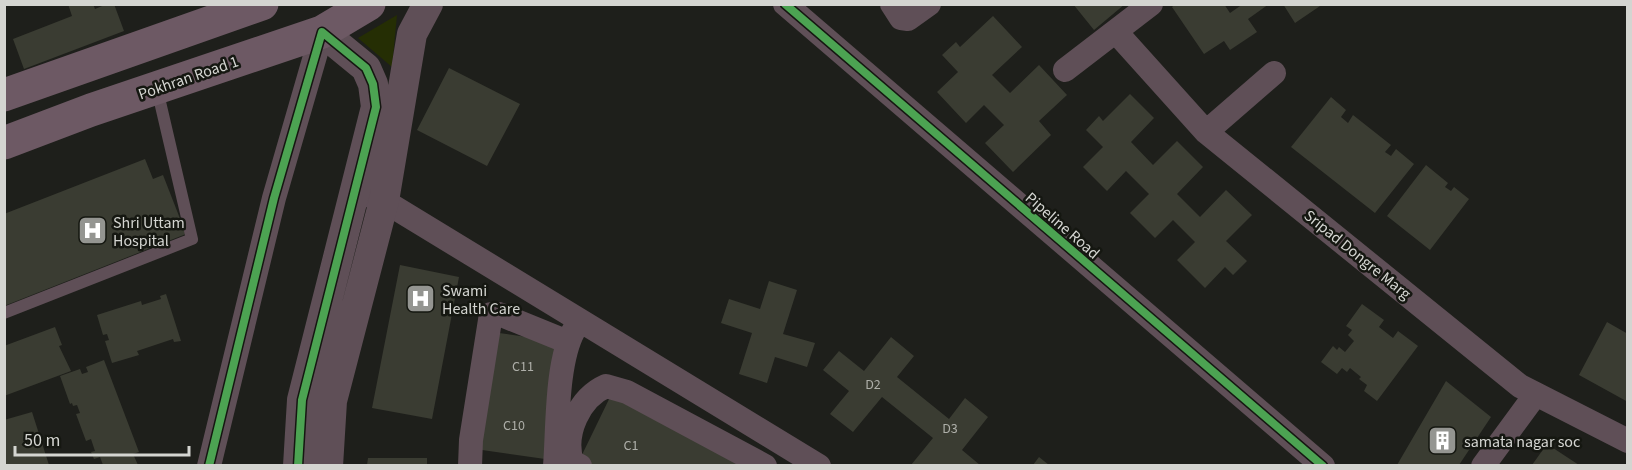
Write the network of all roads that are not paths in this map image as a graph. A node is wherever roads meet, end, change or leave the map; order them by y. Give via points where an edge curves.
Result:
1 (369, 4) edge
2 (428, 4) edge
3 (785, 4) edge
4 (892, 4) edge
5 (929, 4) edge
6 (1151, 4) edge
7 (258, 5) edge
8 (322, 32) junction
9 (1116, 33) junction
10 (1065, 70) dead end
11 (1274, 73) dead end
12 (157, 88) junction
13 (5, 94) edge
14 (1206, 132) junction
15 (4, 142) edge
16 (355, 190) junction
17 (384, 201) junction
18 (4, 313) edge
19 (580, 320) junction
20 (568, 342) junction
21 (1536, 394) junction
22 (1628, 441) edge
23 (788, 447) junction
24 (209, 465) edge
25 (298, 465) edge
26 (328, 465) edge
27 (470, 465) edge
28 (555, 465) edge
29 (580, 465) edge
30 (765, 465) edge
31 (773, 465) edge
32 (819, 465) edge
33 (1323, 465) edge
34 (1484, 465) edge

1 - 8 main road, Pokhran Road 1
2 - 17 street via 412,34
3 - 33 street, Pipeline Road
4 - 5 street via 901,18 908,19
6 - 9 street
7 - 13 main road
8 - 12 main road, Pokhran Road 1
8 - 16 street via 366,68 373,84 376,107
8 - 24 street via 274,198
9 - 10 street
9 - 14 street, Sripad Dongre Marg
11 - 14 street
12 - 15 main road, Pokhran Road 1
12 - 18 lane via 192,239
14 - 21 street, Sripad Dongre Marg via 1520,386
16 - 17 street
16 - 25 street via 302,400
17 - 19 street
17 - 26 street via 332,401
19 - 20 street
19 - 23 street
20 - 27 street via 499,314 490,316
20 - 28 street
21 - 22 street, Sripad Dongre Marg
21 - 34 street
23 - 31 street
23 - 32 street
29 - 30 street via 572,462 570,456 575,417 594,393 606,386 627,392

